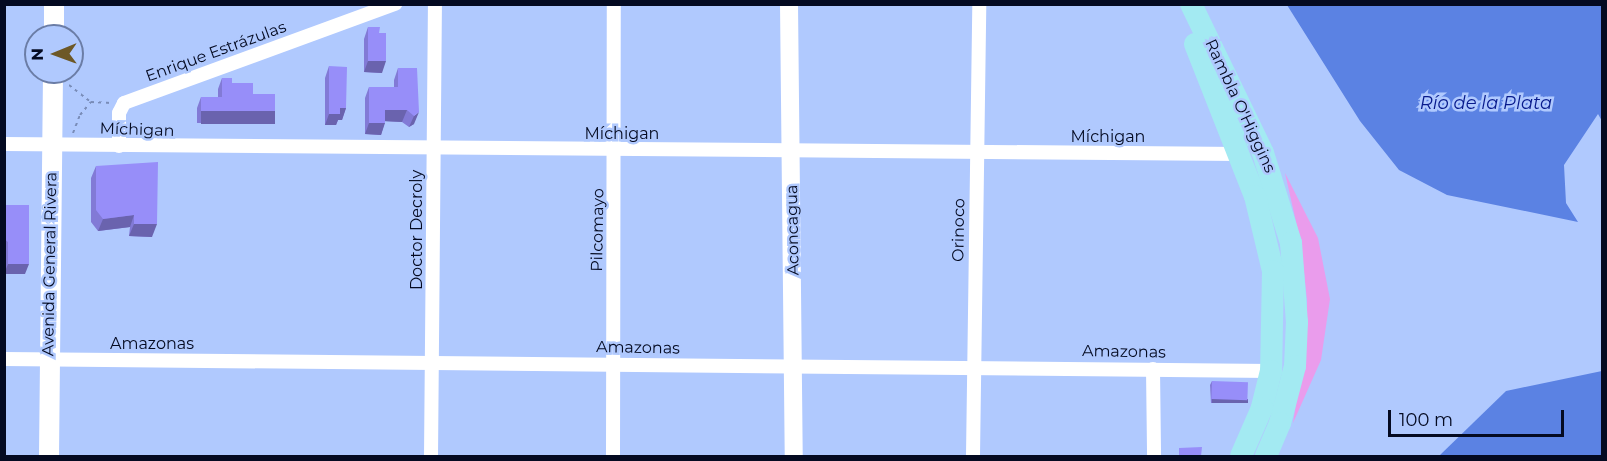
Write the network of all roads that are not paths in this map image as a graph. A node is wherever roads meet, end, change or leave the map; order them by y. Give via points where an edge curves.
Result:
1 (54, 4) edge
2 (395, 4) edge
3 (435, 4) edge
4 (614, 4) edge
5 (789, 4) edge
6 (979, 4) edge
7 (1177, 4) edge
8 (1191, 4) edge
9 (54, 24) edge
10 (54, 84) edge
11 (4, 144) edge
12 (61, 145) junction
13 (119, 146) junction
14 (434, 149) junction
15 (615, 151) junction
16 (792, 151) junction
17 (977, 153) junction
18 (1240, 154) junction
19 (4, 359) edge
20 (50, 359) junction
21 (432, 363) junction
22 (613, 364) junction
23 (795, 366) junction
24 (974, 368) junction
25 (1153, 369) junction
26 (1271, 370) junction
27 (49, 456) edge
28 (431, 456) edge
29 (613, 456) edge
30 (794, 456) edge
31 (973, 456) edge
32 (1154, 456) edge
33 (1241, 456) edge
34 (1266, 456) edge

1 - 9 main road
2 - 13 street, Enrique Estrázulas via 124,103 119,113
3 - 14 street, Doctor Decroly
4 - 15 street, Pilcomayo
5 - 16 street, Aconcagua
6 - 17 street, Orinoco
7 - 18 main road, Rambla O'Higgins
8 - 34 main road, Rambla O'Higgins via 1263,153 1283,210 1295,268 1295,366 1280,423
10 - 12 main road, Avenida General Rivera
11 - 12 street, Míchigan
12 - 13 street, Míchigan
12 - 20 main road, Avenida General Rivera
13 - 14 street, Míchigan
14 - 15 street, Míchigan
14 - 21 street, Doctor Decroly
15 - 16 street, Míchigan
15 - 22 street, Pilcomayo
16 - 17 street, Míchigan
16 - 23 street, Aconcagua
17 - 18 street, Míchigan
17 - 24 street, Orinoco
18 - 26 main road, Rambla O'Higgins via 1269,243 1274,296
19 - 20 street, Amazonas
20 - 21 street, Amazonas
20 - 27 main road, Avenida General Rivera
21 - 22 street, Amazonas
21 - 28 street, Doctor Decroly
22 - 23 street, Amazonas
22 - 29 street, Pilcomayo
23 - 24 street, Amazonas
23 - 30 street, Aconcagua
24 - 25 street, Amazonas
24 - 31 street, Orinoco
25 - 26 street, Amazonas
25 - 32 street
26 - 33 main road, Rambla O'Higgins via 1262,408

